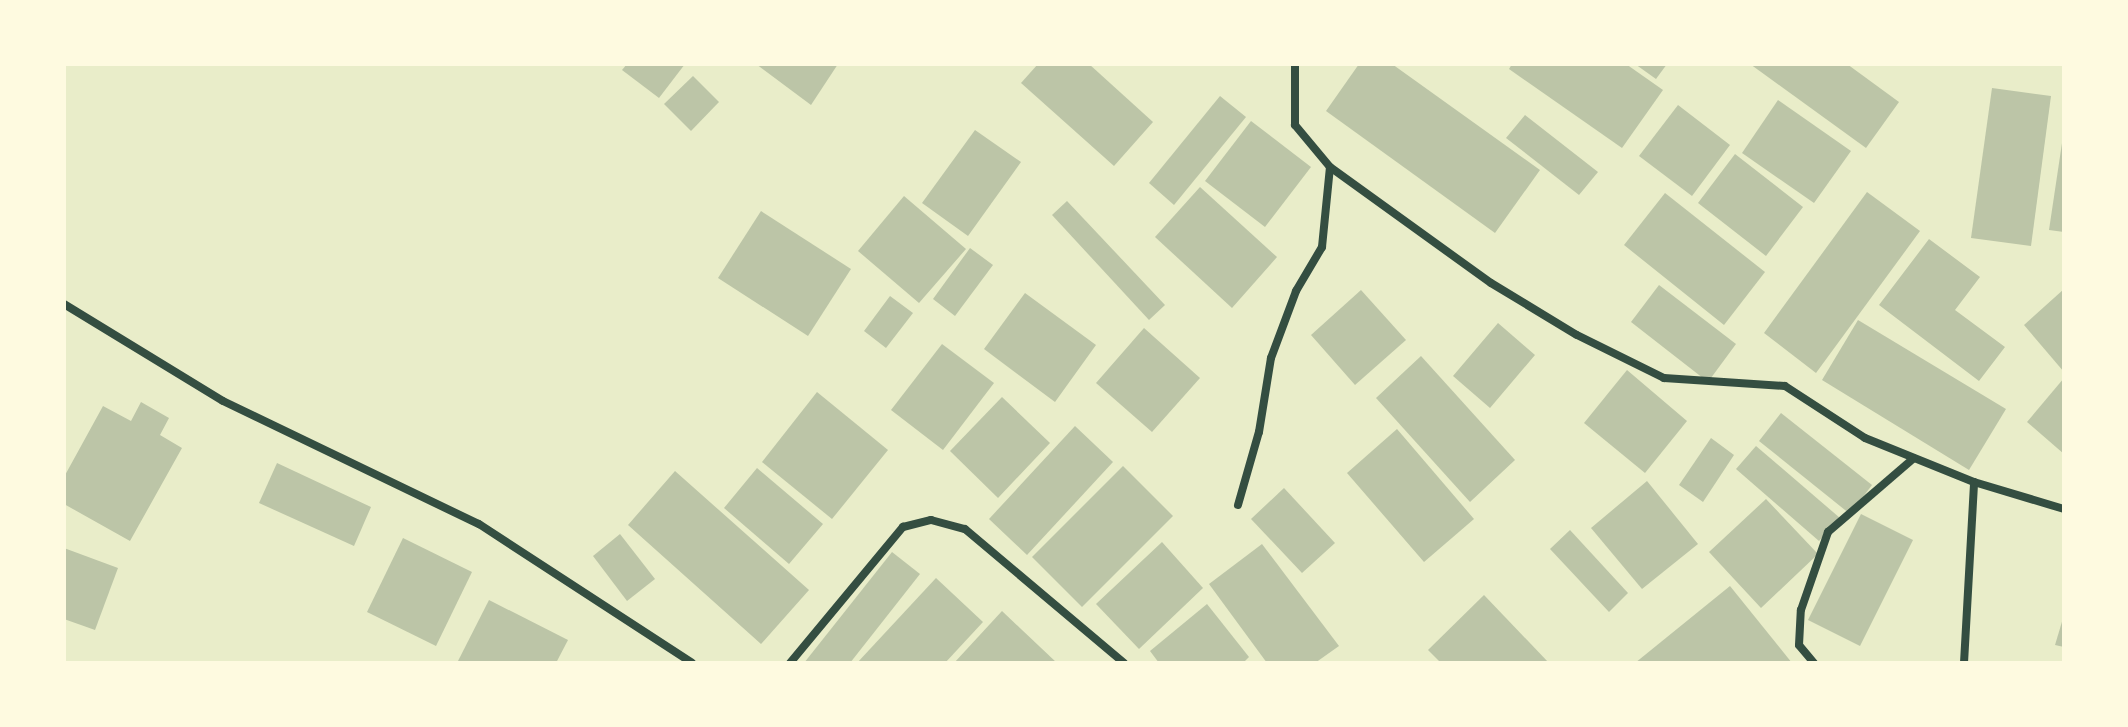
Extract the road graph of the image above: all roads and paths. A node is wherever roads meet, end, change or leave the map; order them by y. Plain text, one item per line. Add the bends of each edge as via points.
1 (1295, 64) edge
2 (1330, 167) junction
3 (64, 304) edge
4 (1914, 458) junction
5 (1974, 482) junction
6 (1238, 505) dead end
7 (2064, 509) edge
8 (692, 663) edge
9 (790, 663) edge
10 (1124, 663) edge
11 (1814, 663) edge
12 (1964, 663) edge

1 - 2 street via 1295,125
2 - 4 street via 1491,283 1625,360 1664,378 1785,386 1865,438
2 - 6 street via 1322,247 1296,291 1271,358 1259,432
3 - 8 street via 223,401 479,524
4 - 5 street
4 - 11 street via 1828,532 1801,610 1799,645
5 - 7 street
5 - 12 street
9 - 10 street via 903,527 931,520 965,529

